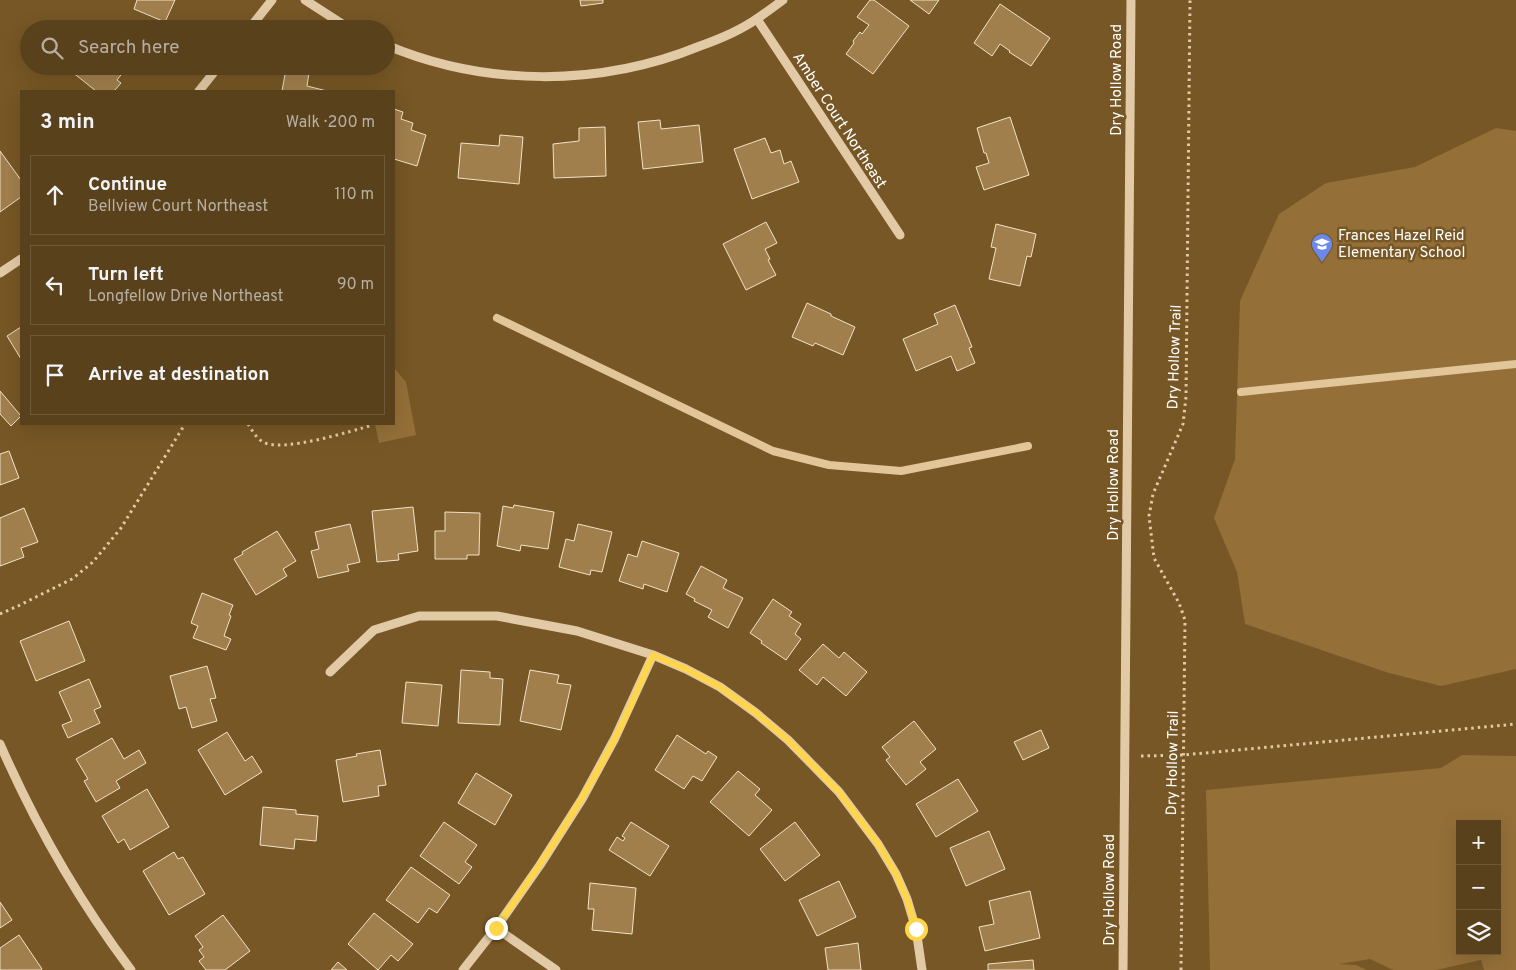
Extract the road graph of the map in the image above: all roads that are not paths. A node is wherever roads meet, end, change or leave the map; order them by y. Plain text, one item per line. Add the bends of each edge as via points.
1 (272, 0) edge
2 (305, 0) edge
3 (783, 0) edge
4 (1131, 0) edge
5 (757, 19) junction
6 (256, 20) edge
7 (336, 20) edge
8 (395, 48) edge
9 (212, 75) edge
10 (200, 90) edge
11 (900, 235) dead end
12 (20, 260) edge
13 (0, 273) edge
14 (653, 655) junction
15 (330, 672) dead end
16 (0, 744) edge
17 (496, 928) junction
18 (132, 970) edge
19 (463, 970) edge
20 (556, 970) edge
21 (922, 970) edge
22 (1122, 970) edge

1 - 6 street
2 - 7 street
3 - 5 street
4 - 22 street, Dry Hollow Road
5 - 8 street via 721,38 646,65 566,76 523,77 478,72 433,62
5 - 11 street, Amber Court Northeast
9 - 10 street
12 - 13 street
14 - 15 street via 577,631 497,616 419,616 374,630
14 - 17 street via 615,738 582,798
14 - 21 street via 720,687 756,713 788,740 839,792 896,874 916,929
16 - 18 street via 50,845 83,901
17 - 19 street
17 - 20 street

